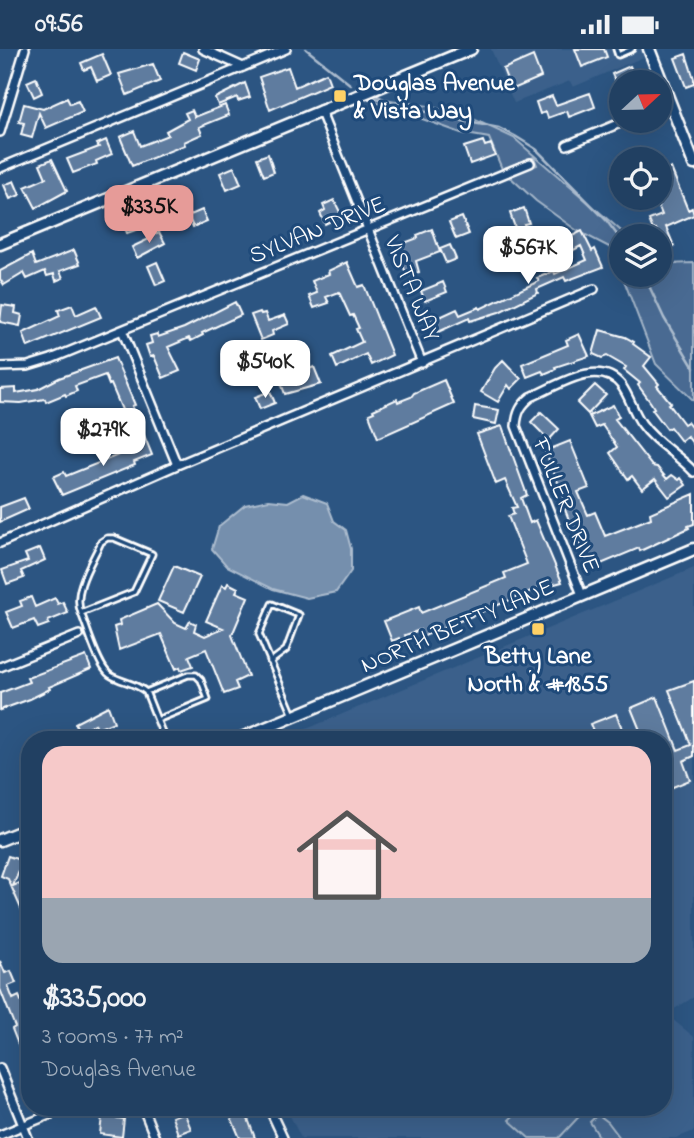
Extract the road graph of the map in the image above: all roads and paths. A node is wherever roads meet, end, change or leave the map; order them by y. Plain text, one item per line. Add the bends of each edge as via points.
1 (25, 49) edge
2 (203, 49) edge
3 (286, 49) edge
4 (471, 49) edge
5 (616, 49) edge
6 (632, 49) edge
7 (649, 49) edge
8 (243, 67) junction
9 (655, 70) edge
10 (320, 110) junction
11 (672, 118) edge
12 (609, 128) edge
13 (0, 132) edge
14 (567, 145) dead end
15 (530, 163) dead end
16 (694, 164) edge
17 (0, 167) edge
18 (368, 228) junction
19 (0, 244) edge
20 (594, 289) dead end
21 (122, 330) junction
22 (422, 363) junction
23 (0, 367) edge
24 (177, 465) junction
25 (694, 472) edge
26 (0, 543) edge
27 (694, 549) edge
28 (582, 595) junction
29 (80, 613) junction
30 (79, 635) dead end
31 (270, 662) junction
32 (0, 667) edge
33 (146, 692) junction
34 (293, 717) junction
35 (157, 720) junction
36 (161, 731) edge
37 (259, 731) edge
38 (21, 832) edge
39 (0, 840) edge
40 (0, 1067) edge
41 (46, 1116) edge
42 (146, 1116) edge
43 (273, 1116) edge
44 (23, 1125) junction
45 (0, 1135) edge
46 (29, 1138) edge
47 (155, 1138) edge
48 (283, 1138) edge

1 - 13 street
2 - 8 street
3 - 8 street
4 - 10 main road
5 - 6 lane via 618,55
7 - 9 main road
8 - 17 street
10 - 18 street, VISTA WAY
10 - 19 main road
11 - 16 main road
12 - 14 street
15 - 18 street, SYLVAN DRIVE
18 - 21 street, SYLVAN DRIVE
18 - 22 street, VISTA WAY
20 - 22 street
21 - 23 street, SYLVAN DRIVE via 28,366
21 - 24 street
22 - 24 street
24 - 26 street
25 - 28 street, FULLER DRIVE via 656,441 623,387 608,374 589,372 524,403 516,426
27 - 28 main road, NORTH BETTY LANE
28 - 34 main road, NORTH BETTY LANE
29 - 29 lane via 80,591 101,542 114,538 152,554 134,591
29 - 33 lane via 107,672
30 - 32 street
31 - 31 lane via 259,634 272,604 299,615 286,650
31 - 34 lane
33 - 35 lane
33 - 35 lane via 188,675 201,680 208,699
34 - 37 main road, NORTH BETTY LANE
35 - 36 lane
38 - 39 main road
40 - 44 street
41 - 44 street
42 - 47 street
43 - 48 street
44 - 45 street
44 - 46 street

